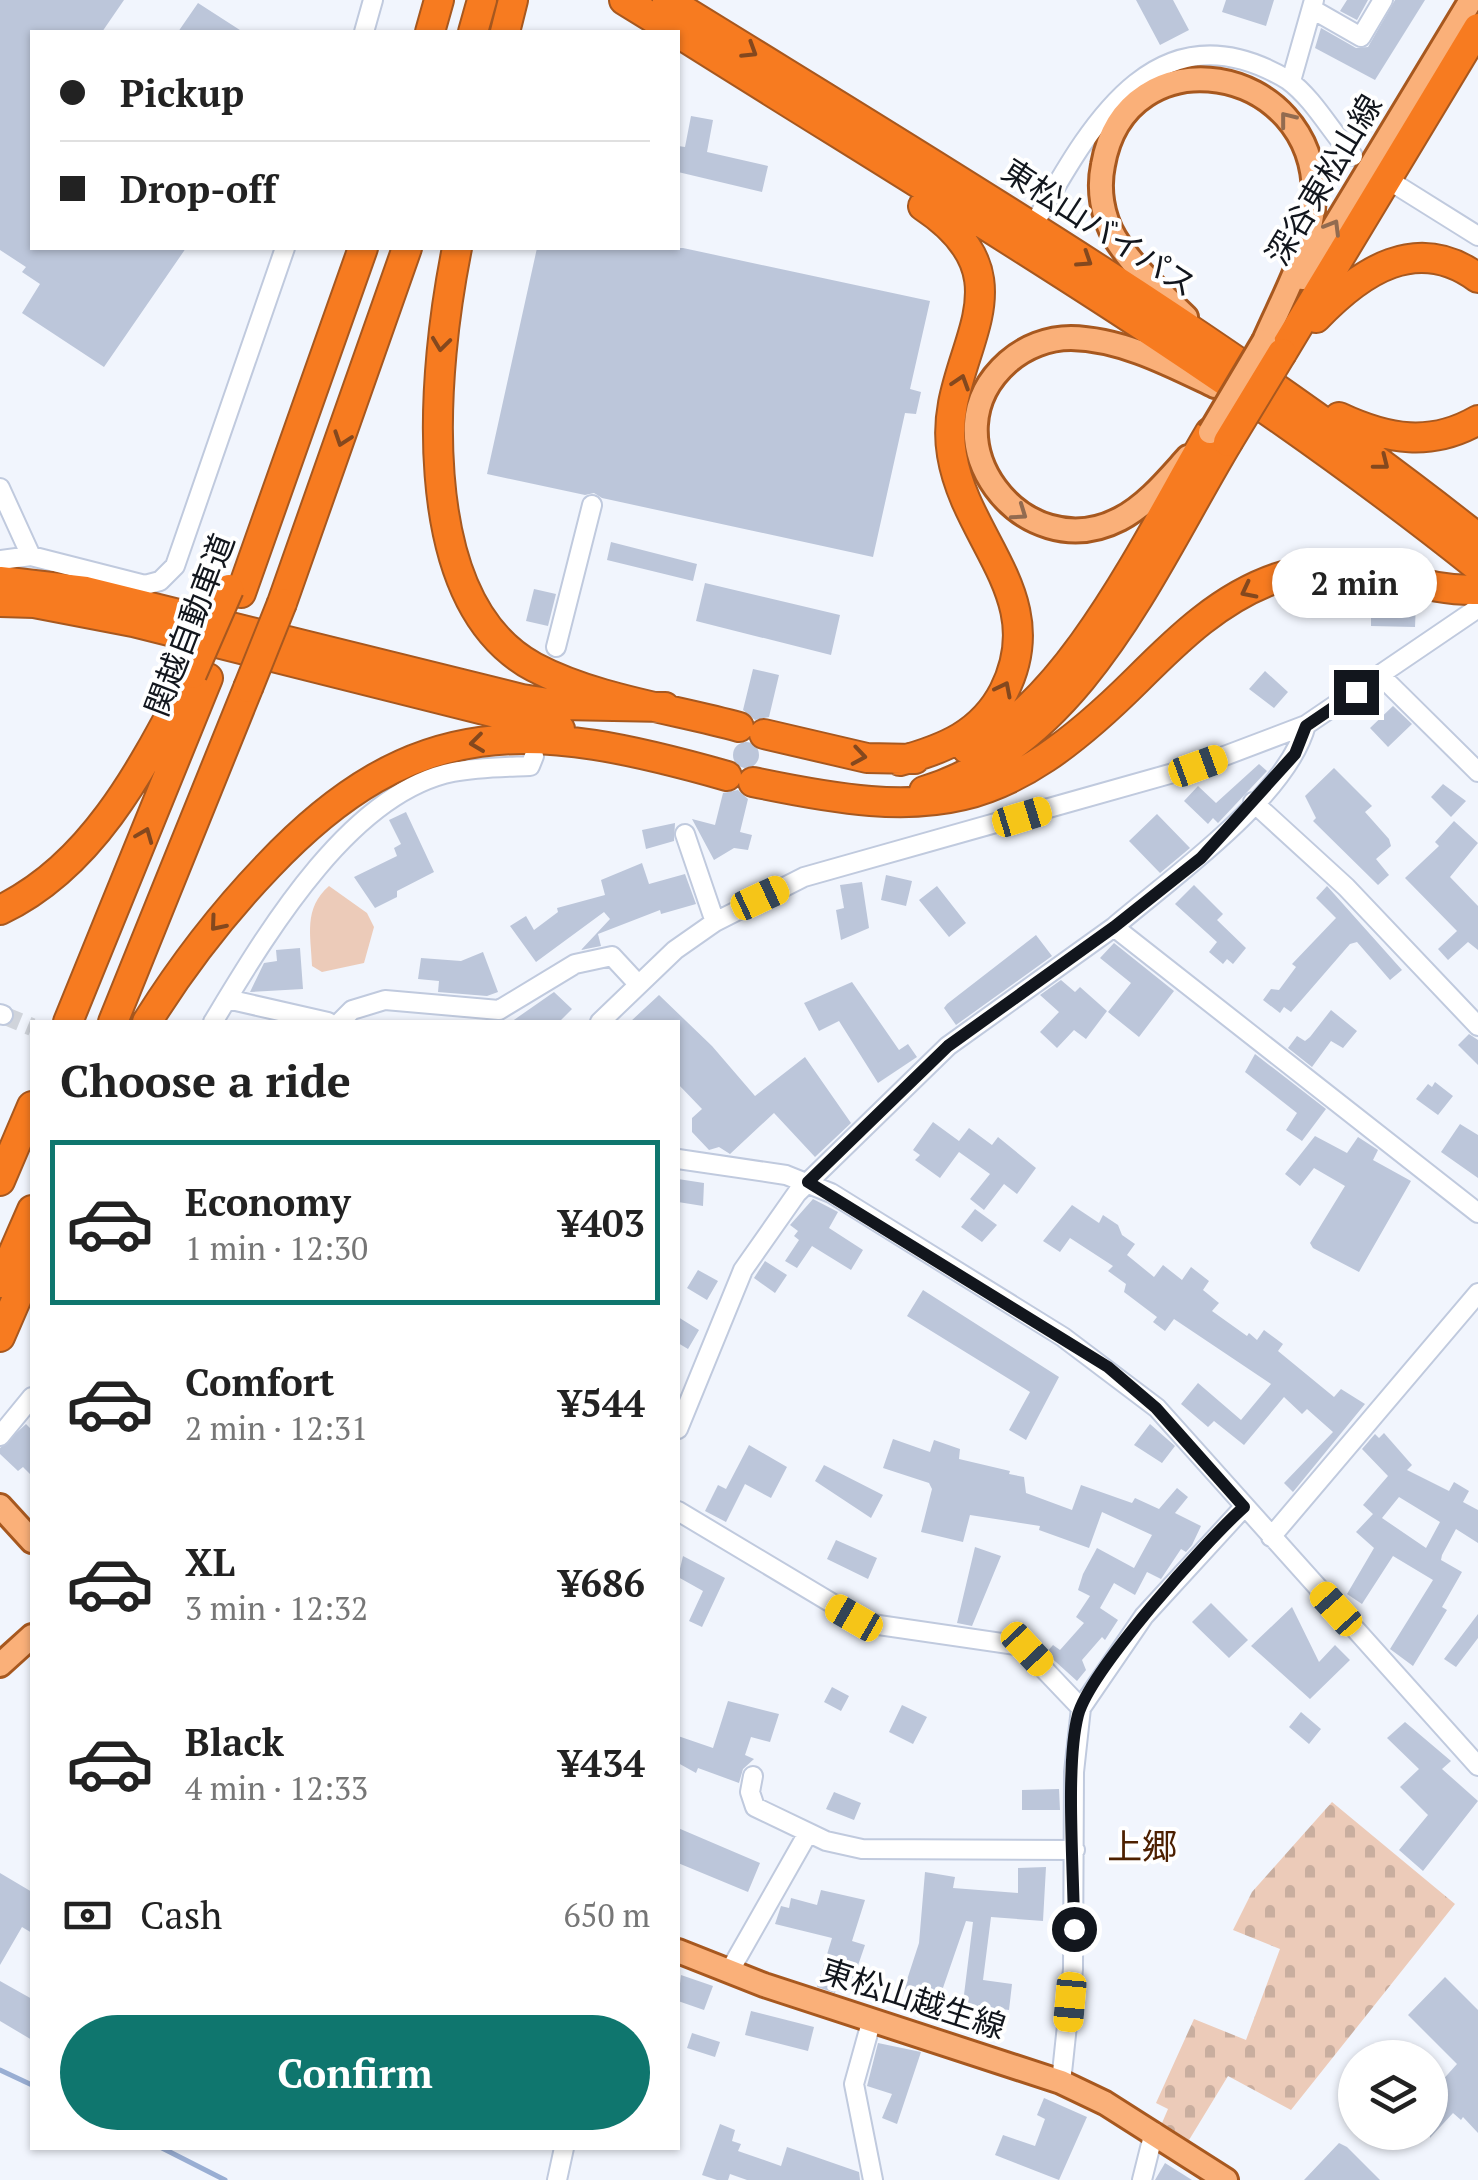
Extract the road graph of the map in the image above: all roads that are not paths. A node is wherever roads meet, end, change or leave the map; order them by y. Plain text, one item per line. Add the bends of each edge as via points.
1 (373, 0) edge
2 (439, 0) edge
3 (482, 0) edge
4 (513, 0) edge
5 (624, 0) edge
6 (667, 0) edge
7 (1383, 0) edge
8 (1471, 0) edge
9 (1313, 4) edge
10 (1478, 28) edge
11 (365, 30) edge
12 (431, 30) edge
13 (473, 30) edge
14 (506, 30) edge
15 (672, 30) edge
16 (680, 35) edge
17 (1291, 82) junction
18 (839, 134) junction
19 (1353, 156) dead end
20 (1398, 186) dead end
21 (1033, 226) junction
22 (1478, 236) edge
23 (284, 250) edge
24 (361, 250) edge
25 (406, 250) edge
26 (457, 250) edge
27 (1478, 278) edge
28 (1208, 339) junction
29 (1273, 347) junction
30 (1284, 391) junction
31 (1478, 420) edge
32 (1290, 423) junction
33 (1219, 437) junction
34 (0, 488) edge
35 (592, 505) dead end
36 (1478, 538) edge
37 (31, 556) junction
38 (0, 560) edge
39 (1478, 568) edge
40 (0, 581) edge
41 (1478, 590) edge
42 (0, 602) edge
43 (1478, 608) edge
44 (556, 647) dead end
45 (1380, 675) junction
46 (200, 676) junction
47 (665, 707) junction
48 (1306, 726) junction
49 (648, 752) junction
50 (534, 756) dead end
51 (900, 760) junction
52 (1478, 772) edge
53 (854, 801) junction
54 (1253, 802) junction
55 (686, 834) dead end
56 (0, 910) edge
57 (715, 922) junction
58 (1114, 927) junction
59 (638, 984) junction
60 (227, 1000) junction
61 (69, 1020) edge
62 (114, 1020) edge
63 (148, 1020) edge
64 (214, 1020) edge
65 (319, 1020) edge
66 (342, 1020) edge
67 (602, 1020) edge
68 (1478, 1026) edge
69 (30, 1111) edge
70 (680, 1159) edge
71 (0, 1181) edge
72 (808, 1182) junction
73 (1478, 1213) edge
74 (30, 1214) edge
75 (30, 1268) edge
76 (0, 1282) edge
77 (1478, 1293) edge
78 (0, 1337) edge
79 (30, 1399) edge
80 (680, 1424) edge
81 (0, 1436) edge
82 (0, 1506) edge
83 (1244, 1507) junction
84 (680, 1512) edge
85 (1272, 1538) junction
86 (30, 1539) edge
87 (30, 1638) edge
88 (0, 1664) edge
89 (1080, 1708) junction
90 (1478, 1766) edge
91 (753, 1776) dead end
92 (808, 1832) junction
93 (1075, 1850) junction
94 (680, 1952) edge
95 (729, 1972) junction
96 (872, 2020) junction
97 (1061, 2082) junction
98 (1154, 2132) junction
99 (564, 2150) edge
100 (557, 2180) edge
101 (873, 2180) edge
102 (1142, 2180) edge
103 (1226, 2180) edge

1 - 11 street
2 - 12 highway
3 - 13 highway
4 - 14 highway
5 - 15 highway, 東松山バイパス
6 -> 21 highway, 東松山バイパス
7 - 9 street via 1361,37
29 -> 8 main road, 深谷東松山線
9 - 17 street
10 - 29 highway
16 - 18 highway, 東松山バイパス
17 - 19 street
17 - 21 street via 1222,52 1196,51 1146,66 1106,102
18 - 32 highway, 東松山バイパス
51 -> 18 highway via 951,744 988,716 1014,670 1017,612 951,452 955,400 980,318 976,268 949,224 868,169
20 - 22 street
21 -> 28 highway, 東松山バイパス
23 - 37 street via 176,566 144,585
24 - 46 highway, 関越自動車道
25 -> 62 highway, bridge via 282,603
26 -> 47 highway via 435,412 447,518 471,600 485,626 531,665
27 - 29 highway via 1441,259 1387,262
29 -> 28 main road via 1309,228 1312,170 1290,120 1271,100 1220,79 1190,78 1138,102 1118,124 1100,180 1114,236
28 - 30 highway, 東松山バイパス
29 - 33 highway, bridge
30 - 31 highway via 1358,426 1412,440 1436,438
30 -> 36 highway, 東松山バイパス
32 -> 33 main road via 1162,361 1069,338 1042,342 999,370 977,416 975,441 994,492 1015,512 1067,532 1096,528 1144,503
32 - 39 highway, 東松山バイパス
33 - 51 highway via 1101,615 1027,709 972,747
33 - 53 highway via 1122,618 1048,717 1019,745 948,783
34 - 37 street
35 - 44 street
37 - 38 street
40 - 47 highway via 86,591 522,699
41 -> 53 highway via 1351,566 1276,578 1207,615 1076,737 1010,781 937,803
42 - 49 highway via 133,622
43 - 45 street
45 - 48 street
45 - 52 street
46 - 56 highway via 98,829 33,892
61 -> 46 highway, 関越自動車道
47 -> 51 highway via 832,752
48 - 54 street via 1295,754
48 - 57 street via 1180,771 833,867
49 - 53 highway
49 -> 63 highway via 502,740 418,755 380,772 298,834 250,885
50 - 60 street via 530,766 450,772 404,792 365,820 266,937
54 - 58 street via 1201,858
54 - 68 street via 1320,861
55 - 57 street
57 - 59 street
58 - 72 street via 948,1046
58 - 73 street
59 - 66 street via 612,956 575,964 499,1010 385,1000
59 - 67 street
60 - 64 street
60 - 65 street
69 - 71 highway
70 - 72 street
72 - 80 street via 742,1270
72 - 83 street via 1108,1367 1156,1408
74 - 76 highway
75 - 78 highway
77 - 85 street
79 - 81 street
82 - 86 main road
83 - 85 street
83 - 89 street via 1144,1616
84 - 89 street via 864,1623 1022,1646
85 - 90 street
87 - 88 main road
89 - 93 street
91 - 92 street via 756,1806
92 - 93 street via 890,1852
92 - 95 street
93 - 97 street via 1073,1969
94 - 95 main road, 東松山越生線
95 - 96 main road, 東松山越生線
96 - 97 main road, 東松山越生線
96 - 101 street via 854,2084
97 - 98 main road, 東松山越生線
98 - 102 street
98 - 103 main road, 東松山越生線
99 - 100 street

